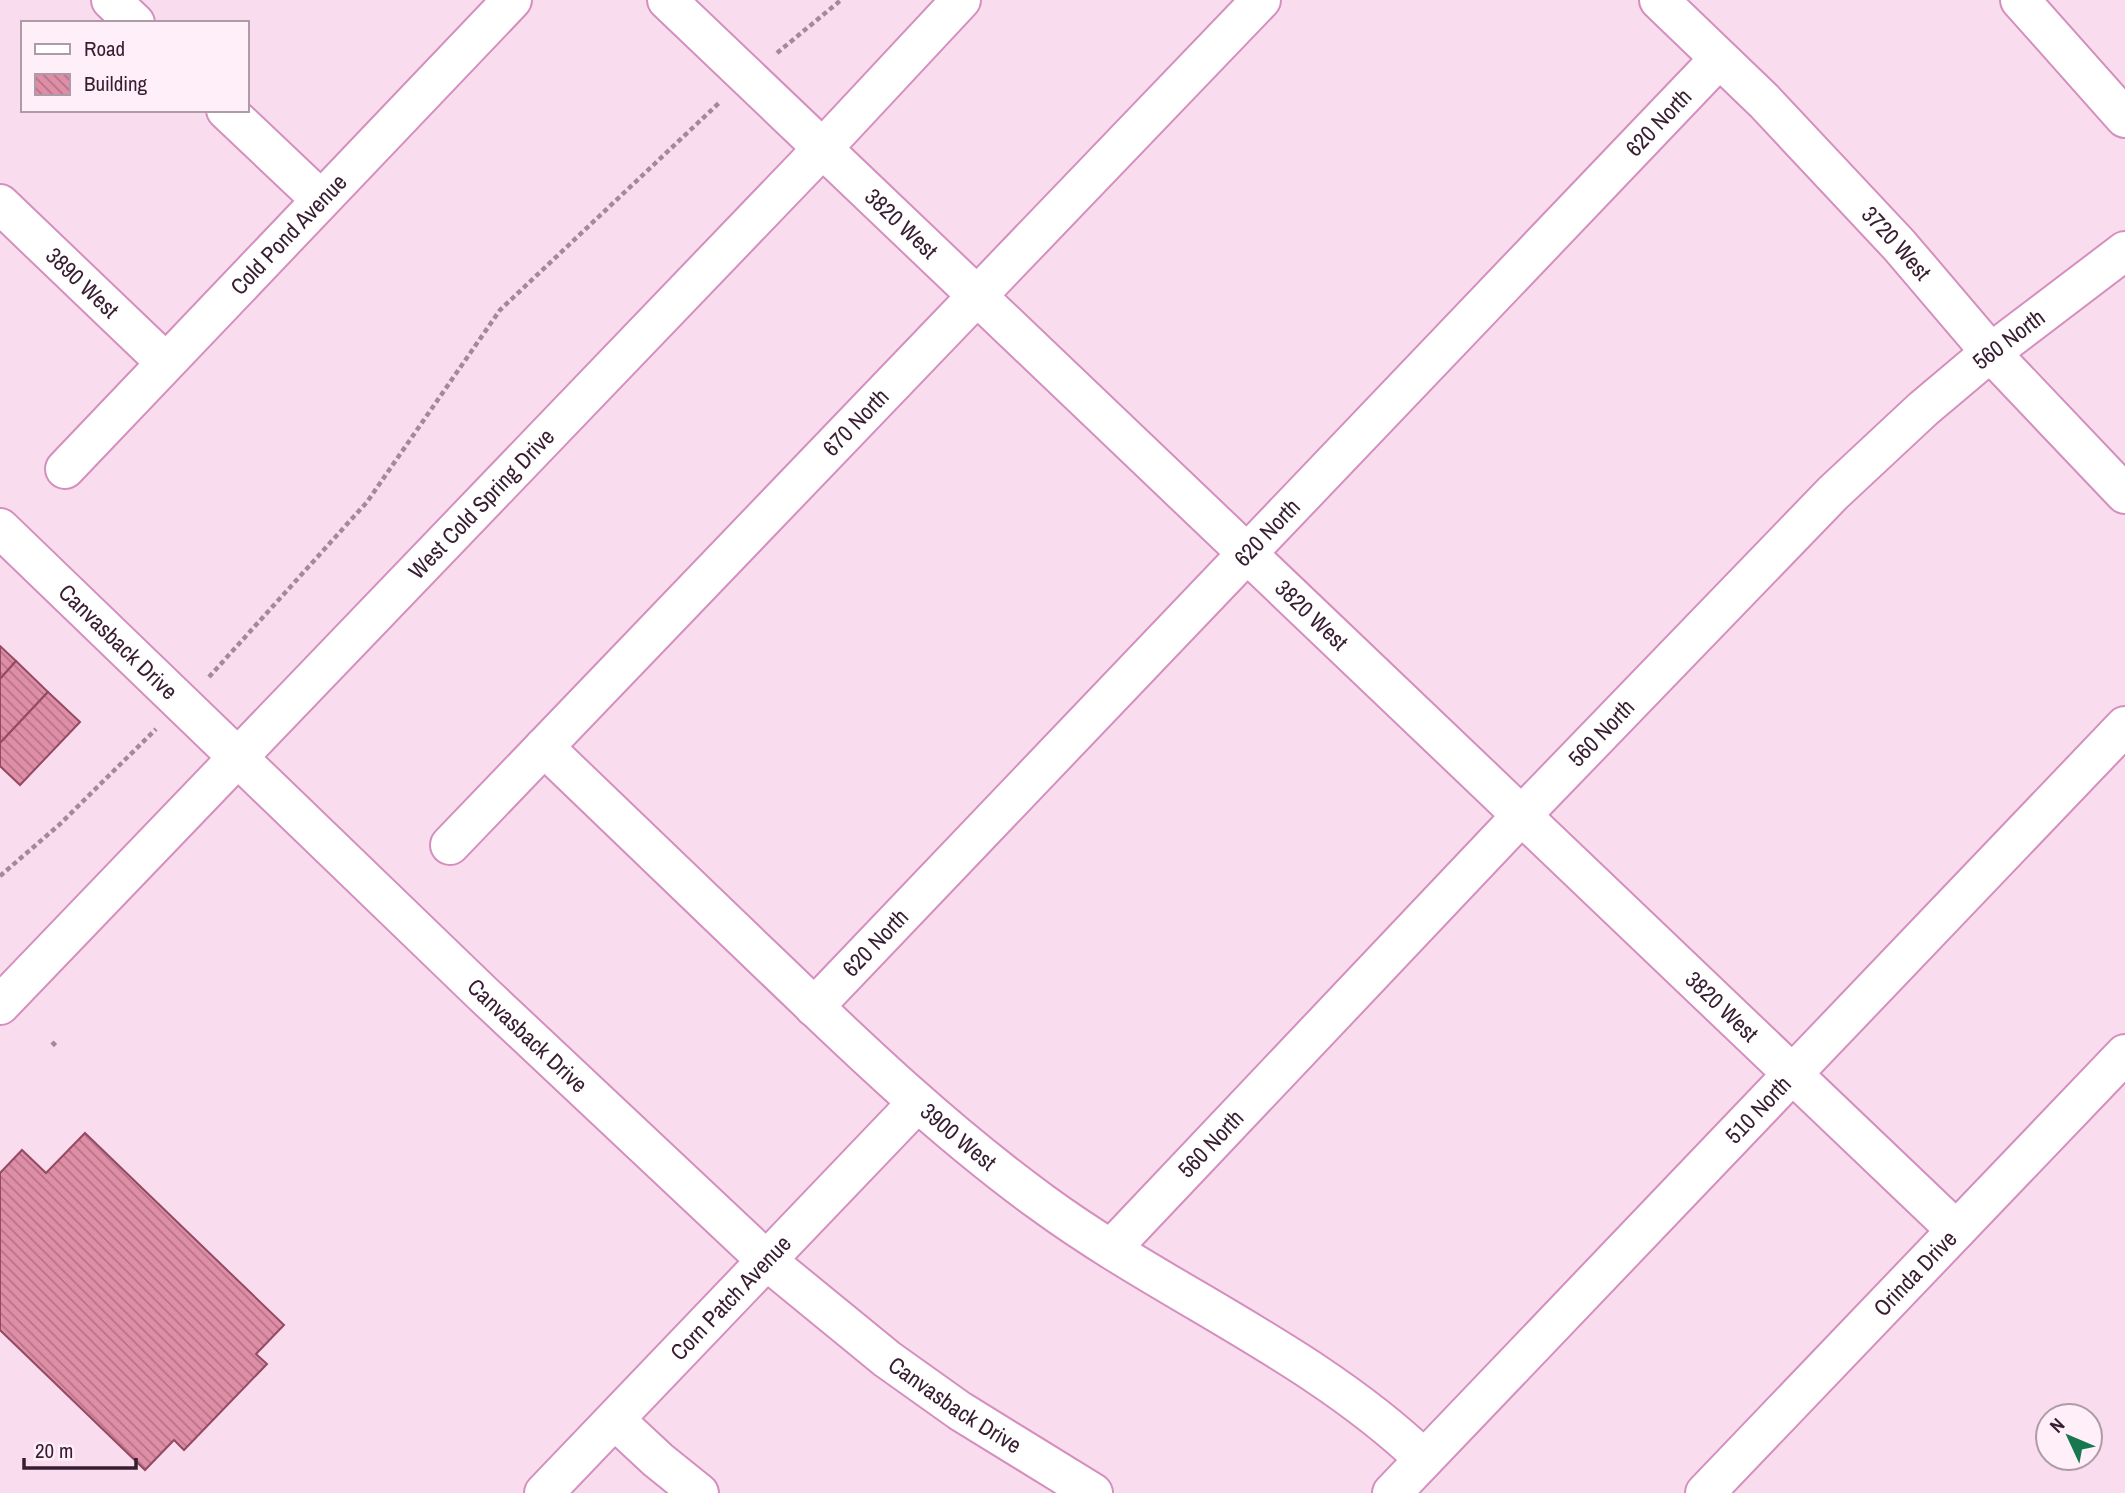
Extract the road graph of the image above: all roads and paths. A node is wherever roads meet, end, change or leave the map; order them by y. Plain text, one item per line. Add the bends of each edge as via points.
1 (111, 0) edge
2 (512, 0) edge
3 (667, 0) edge
4 (841, 0) edge
5 (961, 0) edge
6 (1261, 0) edge
7 (1660, 0) edge
8 (2020, 0) edge
9 (133, 21) edge
10 (770, 58) dead end
11 (1719, 59) junction
12 (728, 94) dead end
13 (228, 112) edge
14 (2125, 118) edge
15 (822, 149) junction
16 (320, 199) junction
17 (0, 204) edge
18 (2125, 251) edge
19 (977, 296) junction
20 (1992, 353) junction
21 (166, 362) junction
22 (65, 469) dead end
23 (2125, 494) edge
24 (0, 528) edge
25 (1247, 554) junction
26 (221, 664) dead end
27 (2125, 726) edge
28 (139, 744) dead end
29 (544, 747) junction
30 (238, 757) junction
31 (1521, 816) junction
32 (450, 845) dead end
33 (0, 876) edge
34 (0, 1005) edge
35 (814, 1007) junction
36 (2125, 1054) edge
37 (1792, 1074) junction
38 (917, 1104) junction
39 (1956, 1230) junction
40 (1111, 1249) junction
41 (766, 1260) junction
42 (615, 1420) junction
43 (1424, 1459) junction
44 (544, 1493) edge
45 (699, 1493) edge
46 (1093, 1493) edge
47 (1392, 1493) edge
48 (1705, 1493) edge

1 - 9 street
2 - 16 street, Cold Pond Avenue
3 - 15 street, 3820 West
4 - 10 path
5 - 15 street, West Cold Spring Drive
6 - 19 street, 670 North
7 - 11 street, 3720 West
8 - 14 street
11 - 20 street, 3720 West via 1850,192
11 - 25 street, 620 North
12 - 26 path via 500,310 367,502
13 - 16 street
15 - 19 street, 3820 West
15 - 30 street, West Cold Spring Drive
16 - 21 street, Cold Pond Avenue
17 - 21 street, 3890 West
18 - 20 street, 560 North
19 - 25 street, 3820 West
19 - 29 street, 670 North
20 - 23 street, 3720 West
20 - 31 street, 560 North via 1923,409 1833,493
21 - 22 street, Cold Pond Avenue
24 - 30 street, Canvasback Drive
25 - 31 street, 3820 West
25 - 35 street, 620 North
27 - 37 street, 510 North
28 - 33 path
29 - 32 street, 670 North
29 - 35 street, 3900 West
30 - 34 street, West Cold Spring Drive
30 - 41 street, Canvasback Drive
31 - 37 street, 3820 West
31 - 40 street, 560 North
35 - 38 street, 3900 West
36 - 39 street, Orinda Drive
37 - 39 street, 3820 West
37 - 43 street, 510 North
38 - 40 street, 3900 West via 1042,1203
38 - 41 street, Corn Patch Avenue
39 - 48 street, Orinda Drive
40 - 43 street, 3900 West via 1360,1404
41 - 42 street, Corn Patch Avenue
41 - 46 street, Canvasback Drive via 897,1367
42 - 44 street, Corn Patch Avenue
42 - 45 street
43 - 47 street, 510 North

